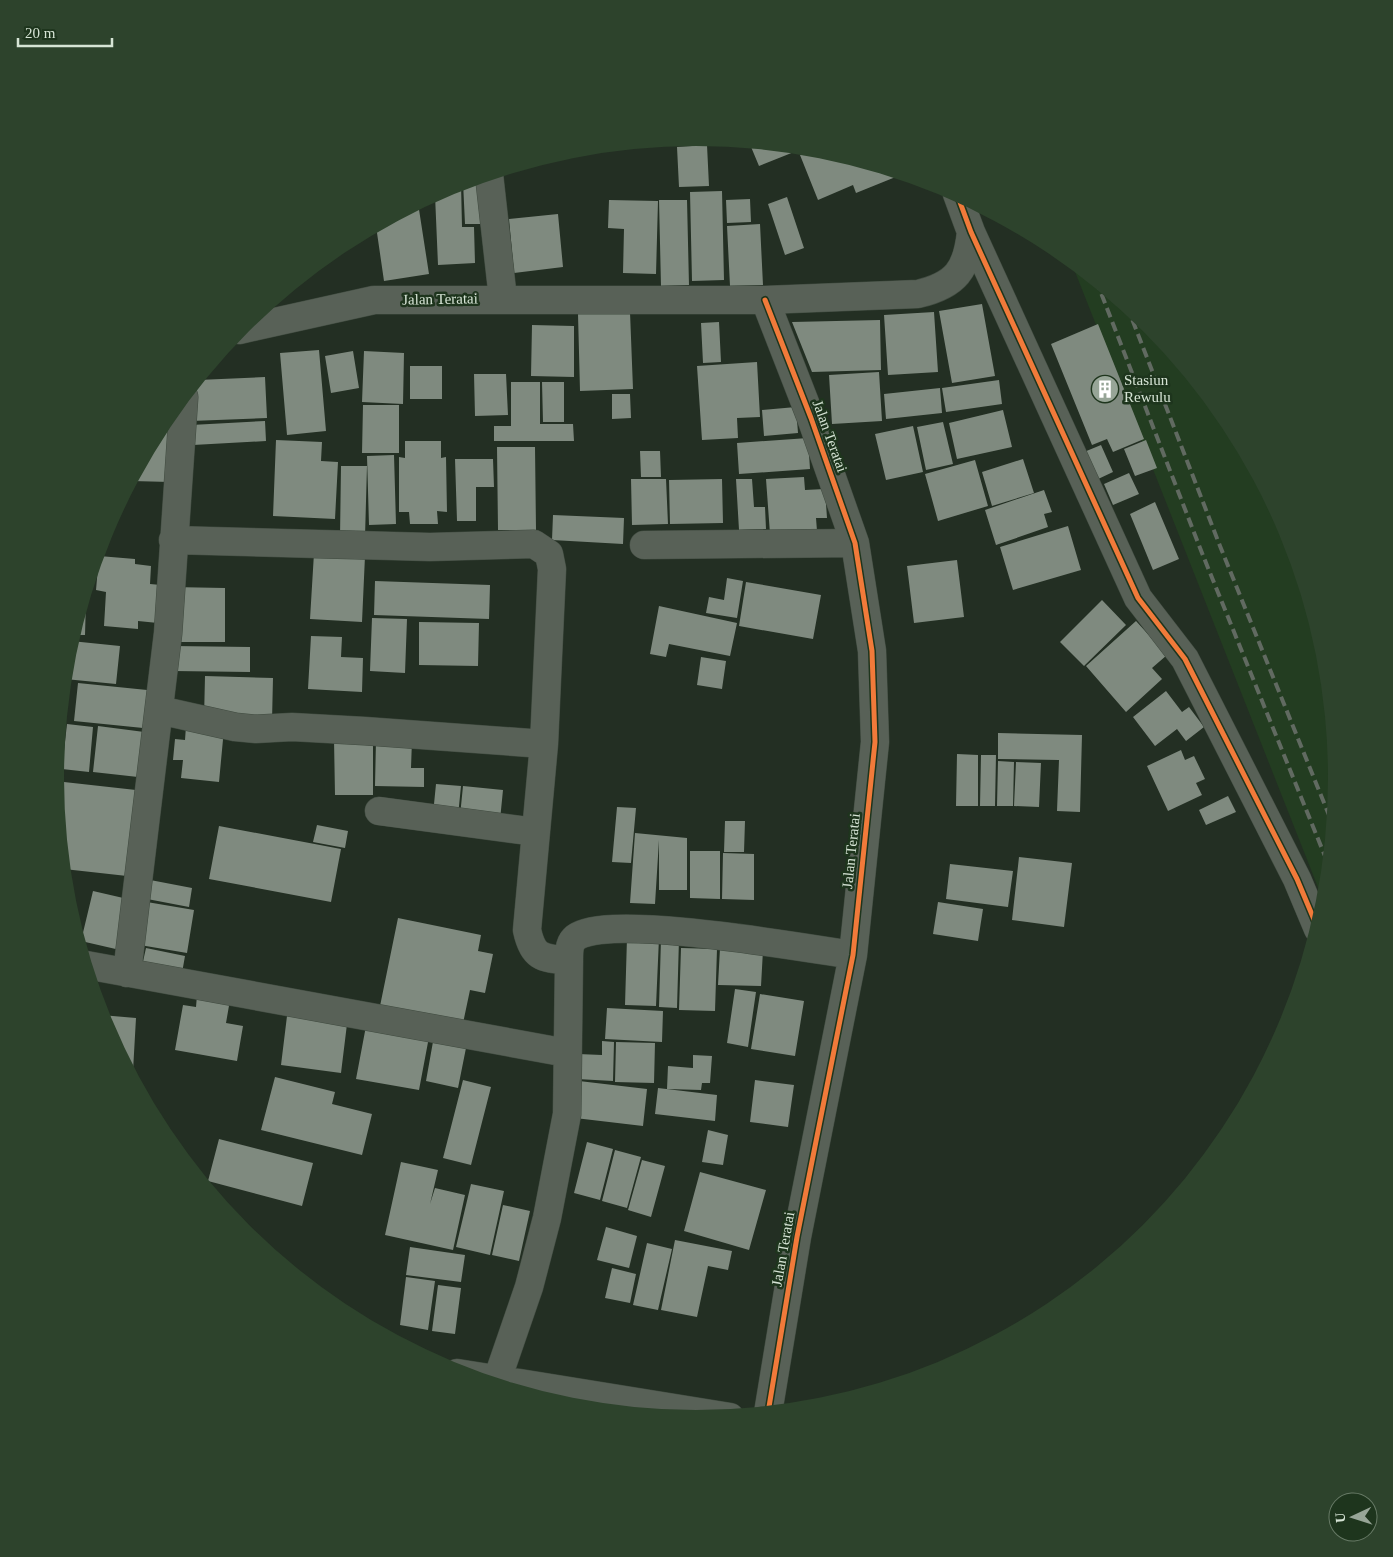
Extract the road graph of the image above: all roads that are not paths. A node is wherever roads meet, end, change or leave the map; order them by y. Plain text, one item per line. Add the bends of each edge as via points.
1 (490, 180) edge
2 (961, 204) edge
3 (971, 232) junction
4 (503, 299) junction
5 (765, 300) junction
6 (254, 327) edge
7 (183, 409) edge
8 (173, 540) junction
9 (855, 543) junction
10 (644, 545) dead end
11 (159, 710) junction
12 (544, 744) junction
13 (379, 812) dead end
14 (536, 832) junction
15 (1313, 918) edge
16 (854, 955) junction
17 (569, 961) junction
18 (92, 966) edge
19 (127, 972) junction
20 (568, 1053) junction
21 (497, 1380) edge
22 (503, 1381) edge
23 (769, 1407) edge
24 (692, 1411) edge

1 - 4 street
2 - 3 street
3 - 5 street, Jalan Teratai via 969,252 962,269 951,282 935,290 918,294
3 - 15 street via 1138,598 1185,659 1297,879
4 - 5 street, Jalan Teratai
4 - 6 street, Jalan Teratai via 374,300
5 - 9 street, Jalan Teratai
7 - 8 street
8 - 11 street via 168,632
8 - 12 street via 430,547 534,544 543,548 549,554 552,569
9 - 10 street
9 - 16 street, Jalan Teratai via 872,651 875,742
11 - 12 street via 242,728 292,727
11 - 19 street
12 - 14 street
13 - 14 street
14 - 17 street via 527,930 530,946 540,955
16 - 17 street via 707,934 608,929 574,938
16 - 23 street, Jalan Teratai via 797,1237
17 - 20 street
18 - 19 street
19 - 20 street
20 - 21 street via 566,1114 547,1218 529,1287
22 - 24 street

